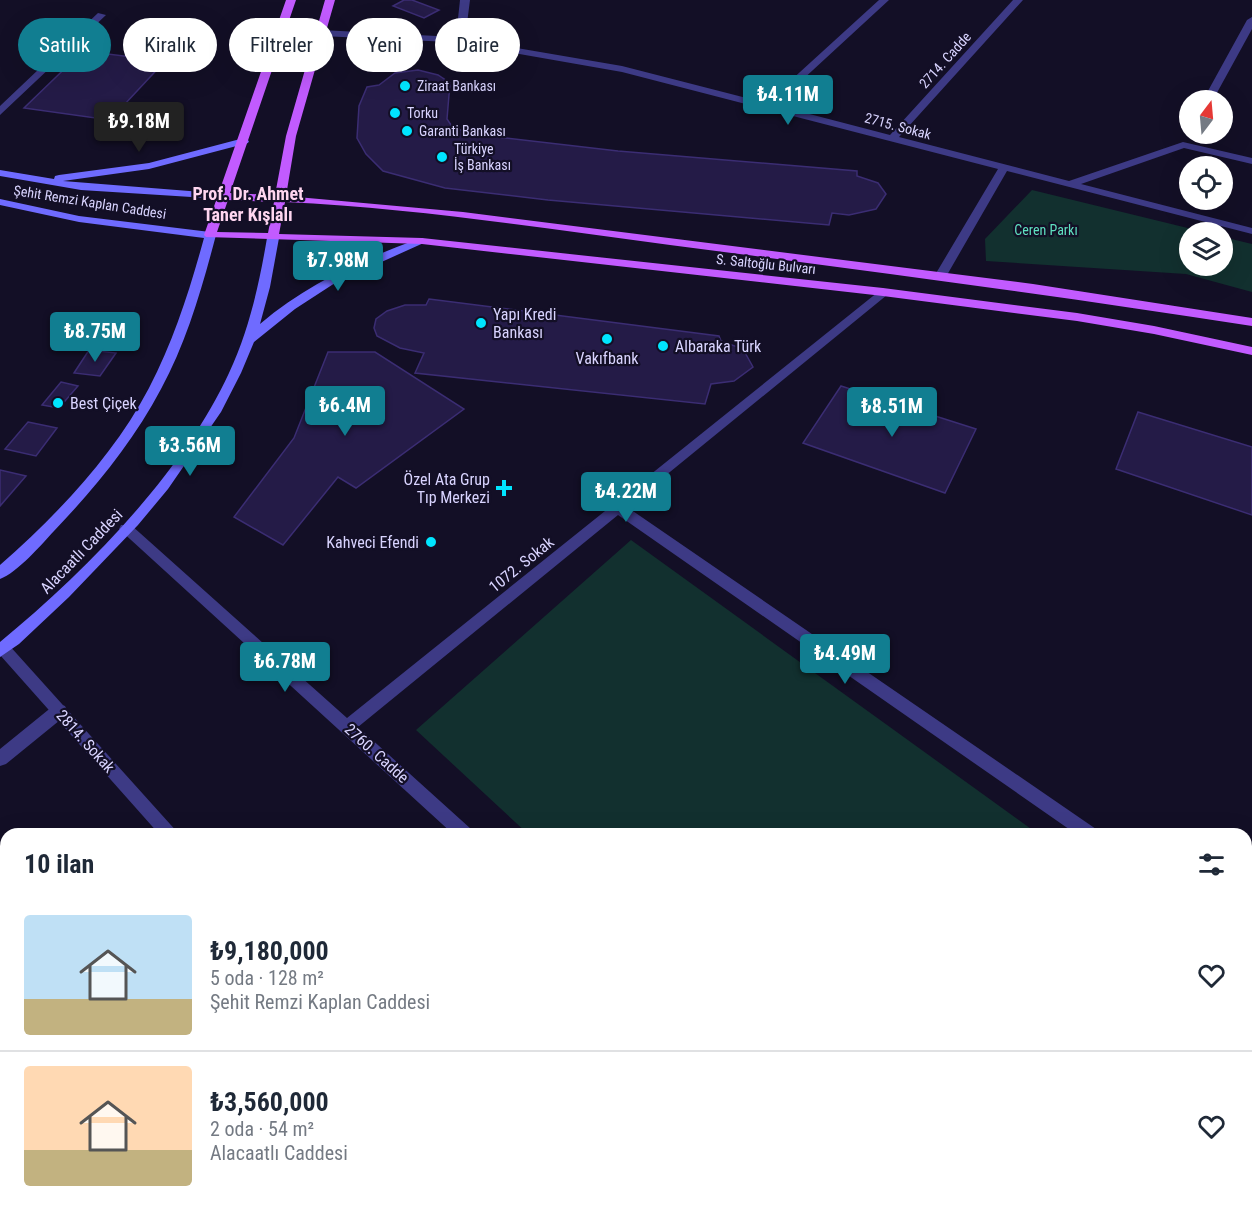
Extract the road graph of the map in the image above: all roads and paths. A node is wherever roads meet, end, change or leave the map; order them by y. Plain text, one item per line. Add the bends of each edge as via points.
1 (291, 0) edge
2 (330, 0) edge
3 (465, 0) edge
4 (884, 0) edge
5 (1018, 0) edge
6 (101, 15) dead end
7 (325, 18) edge
8 (463, 18) edge
9 (1252, 20) edge
10 (334, 33) edge
11 (435, 38) edge
12 (520, 51) edge
13 (310, 72) edge
14 (1214, 90) edge
15 (768, 106) junction
16 (0, 112) edge
17 (893, 138) junction
18 (244, 141) junction
19 (1184, 145) joint
20 (1252, 161) edge
21 (1004, 168) junction
22 (0, 173) edge
23 (37, 180) junction
24 (1066, 185) junction
25 (223, 196) junction
26 (280, 199) junction
27 (0, 202) edge
28 (1252, 231) edge
29 (210, 236) junction
30 (273, 238) junction
31 (422, 241) junction
32 (941, 275) junction
33 (883, 292) junction
34 (1252, 321) edge
35 (250, 339) junction
36 (1252, 351) edge
37 (618, 508) junction
38 (126, 529) junction
39 (0, 573) edge
40 (1, 650) edge
41 (59, 711) junction
42 (348, 726) junction
43 (0, 759) edge
44 (165, 828) edge
45 (458, 828) edge
46 (1081, 828) edge

1 - 18 main road
2 - 7 main road
3 - 8 street
4 - 15 street
5 - 17 street, 2714. Cadde
6 - 16 street
9 - 14 street
10 - 11 street, 2715. Sokak
12 - 15 street, 2715. Sokak via 622,69
13 - 26 main road via 291,136
15 - 17 street, 2715. Sokak
17 - 21 street, 2715. Sokak
18 - 23 main road via 130,170
18 - 25 main road
19 - 20 street
19 - 24 street
21 - 24 street, 2715. Sokak
21 - 32 street
22 - 23 main road, Şehit Remzi Kaplan Caddesi
23 - 25 main road, Şehit Remzi Kaplan Caddesi via 129,191
24 - 28 street, 2715. Sokak
25 - 26 main road, S. Saltoğlu Bulvarı
25 - 29 main road
26 - 30 main road
26 - 32 main road, S. Saltoğlu Bulvarı via 420,210
27 - 29 main road, Şehit Remzi Kaplan Caddesi via 87,220
29 - 30 main road, S. Saltoğlu Bulvarı
29 - 39 main road via 186,318 142,410 86,485
30 - 31 main road, S. Saltoğlu Bulvarı
30 - 35 main road, Alacaatlı Caddesi via 265,291
31 - 33 main road, S. Saltoğlu Bulvarı
31 - 35 main road via 320,284
32 - 34 main road, S. Saltoğlu Bulvarı
33 - 36 main road, S. Saltoğlu Bulvarı via 1110,322
33 - 37 street, 1072. Sokak
35 - 38 main road, Alacaatlı Caddesi via 229,390 199,439
37 - 42 street, 1072. Sokak
37 - 46 street
38 - 40 main road, Alacaatlı Caddesi via 62,596
38 - 42 street, 2760. Cadde
40 - 41 street, 2814. Sokak
41 - 43 street
41 - 44 street, 2814. Sokak
42 - 45 street, 2760. Cadde

